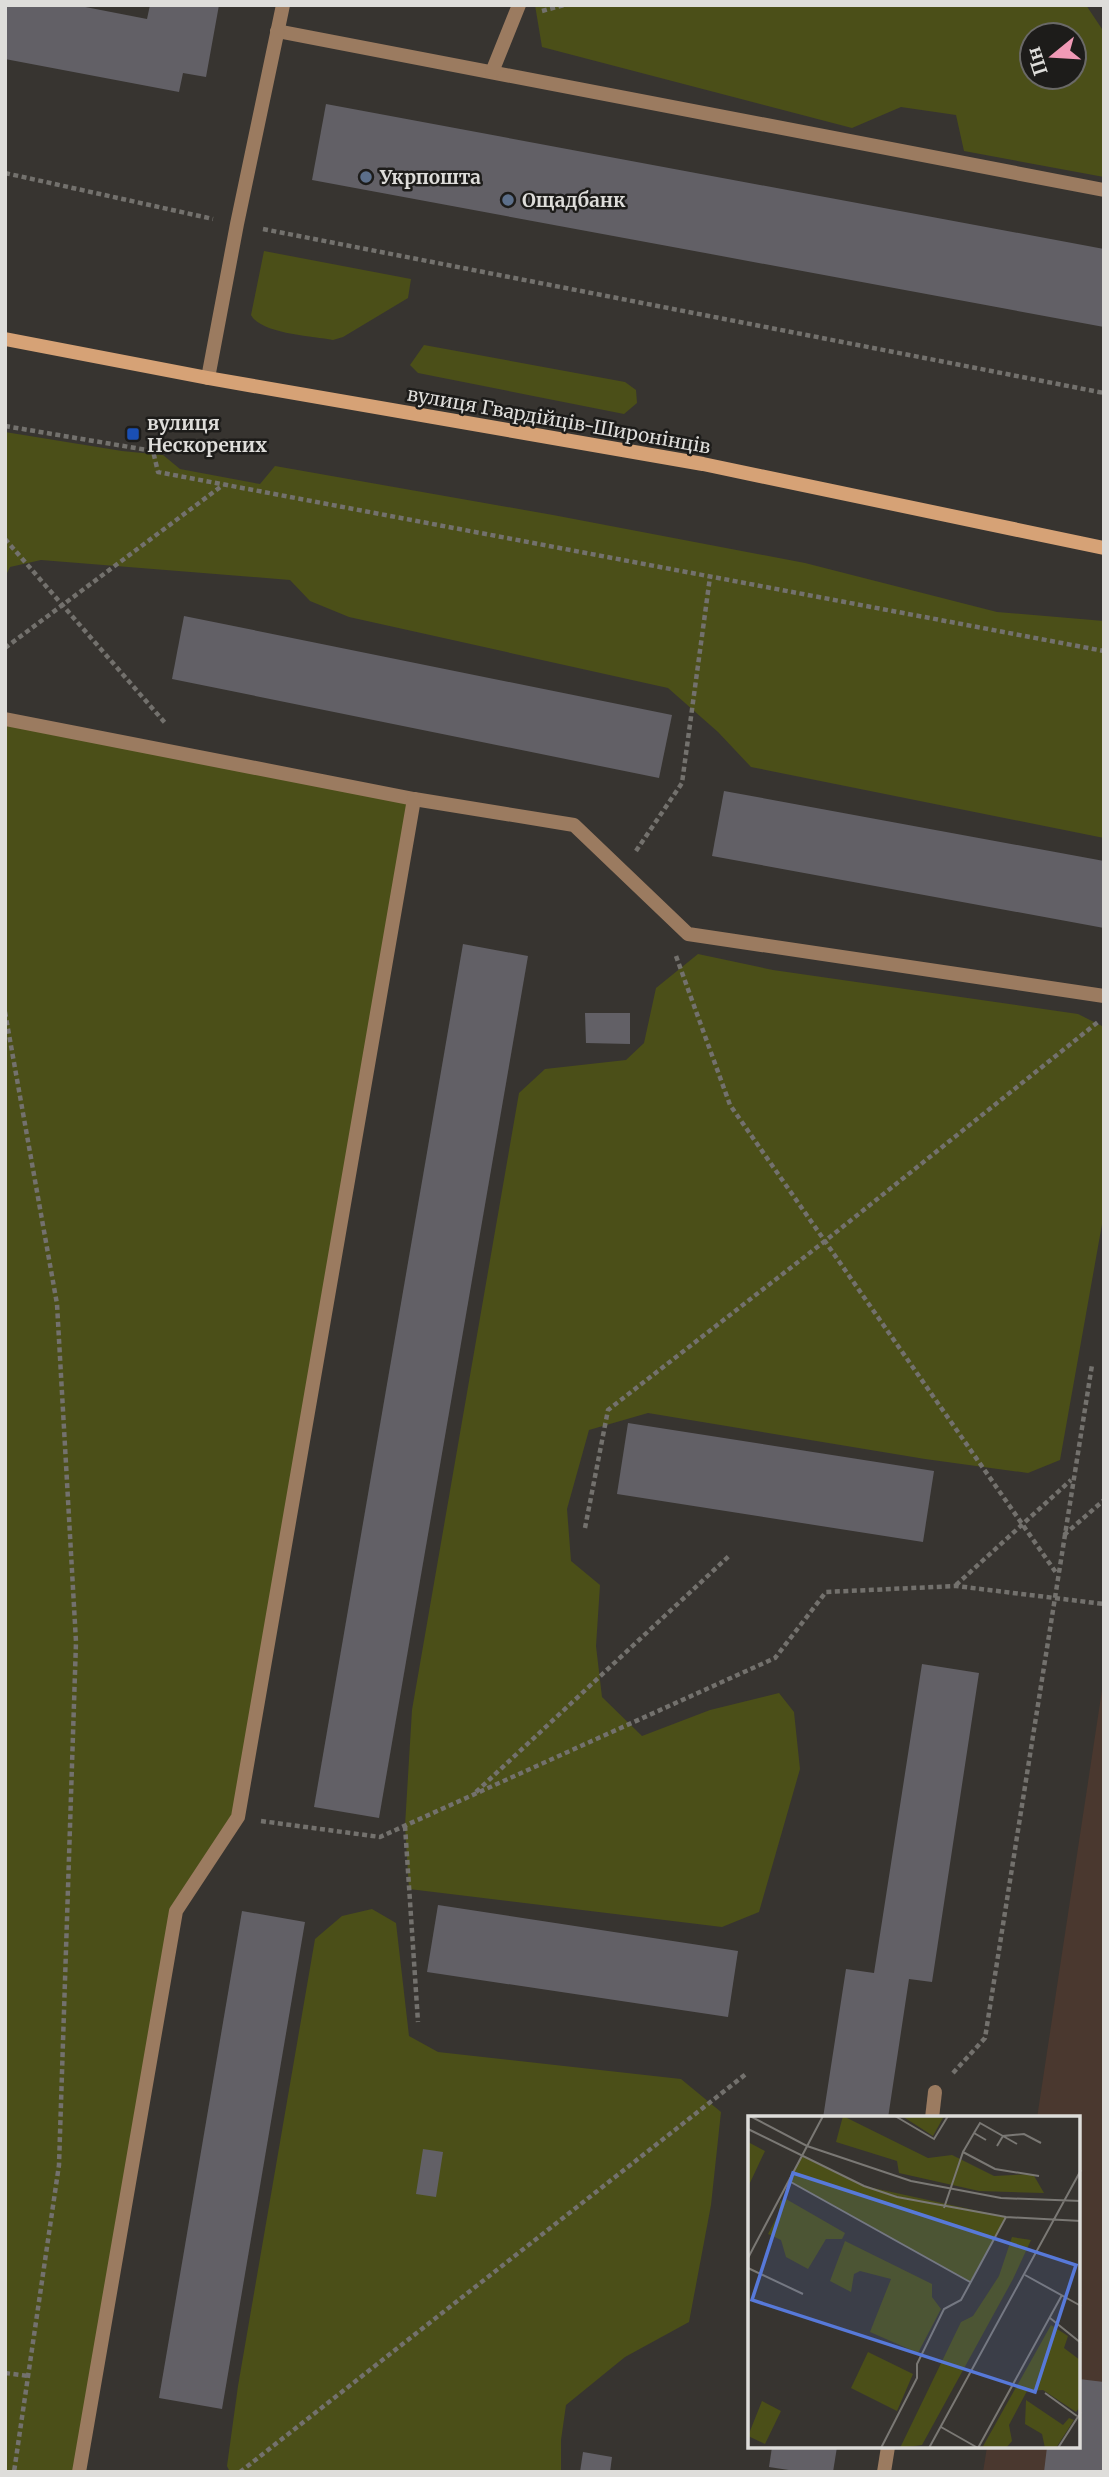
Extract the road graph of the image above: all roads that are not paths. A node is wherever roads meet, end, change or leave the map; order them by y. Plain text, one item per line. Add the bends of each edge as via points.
1 (283, 5) edge
2 (519, 5) edge
3 (277, 31) junction
4 (492, 72) junction
5 (1104, 190) edge
6 (5, 339) edge
7 (208, 378) junction
8 (1104, 548) edge
9 (5, 719) edge
10 (414, 799) junction
11 (1104, 996) edge
12 (935, 2092) road end
13 (932, 2116) edge
14 (888, 2449) edge
15 (79, 2472) edge
16 (884, 2472) edge

1 - 3 lane
2 - 4 lane
3 - 4 lane
3 - 7 lane
4 - 5 lane
6 - 7 main road, вулиця Гвардійців-Широнінців
7 - 8 main road, вулиця Гвардійців-Широнінців via 703,464
9 - 10 lane
10 - 11 lane via 574,825 688,934
10 - 15 lane via 238,1817 176,1911
12 - 13 lane
14 - 16 lane

